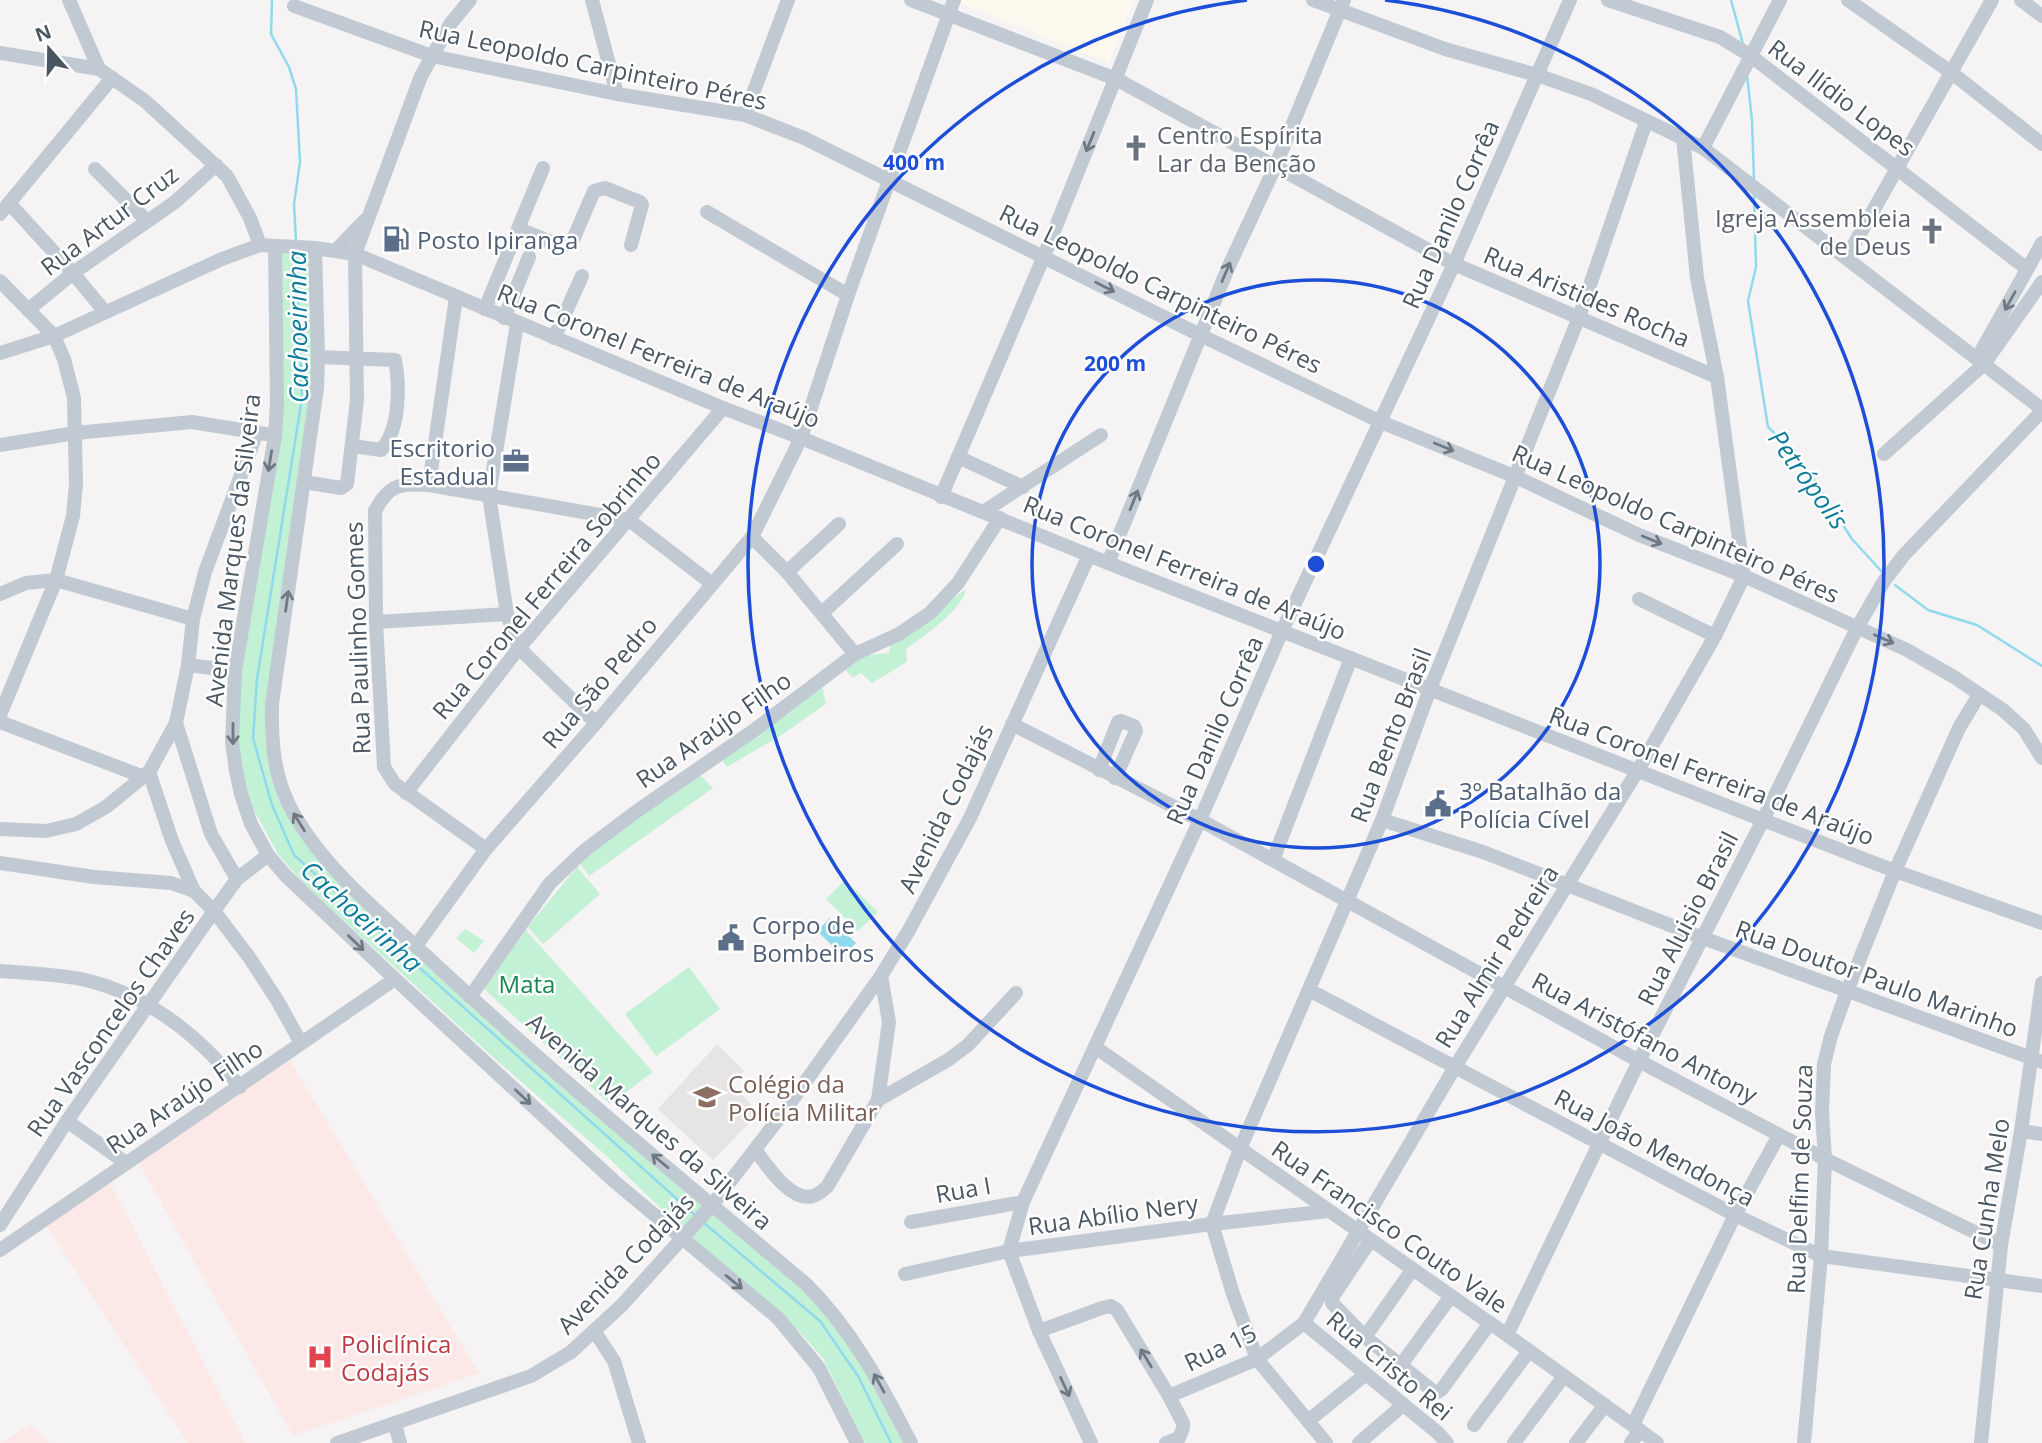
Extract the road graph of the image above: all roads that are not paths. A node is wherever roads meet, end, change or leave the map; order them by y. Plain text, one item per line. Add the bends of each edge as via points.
1 (69, 0) edge
2 (470, 0) edge
3 (592, 0) edge
4 (788, 0) edge
5 (911, 0) edge
6 (1147, 0) edge
7 (1313, 0) edge
8 (1570, 0) edge
9 (1608, 0) edge
10 (1780, 0) edge
11 (1848, 0) edge
12 (1992, 0) edge
13 (2021, 0) edge
14 (1342, 5) edge
15 (294, 6) dead end
16 (951, 7) edge
17 (2042, 16) edge
18 (5, 53) edge
19 (432, 56) junction
20 (1751, 56) junction
21 (0, 68) edge
22 (99, 69) junction
23 (1952, 73) junction
24 (1537, 75) junction
25 (113, 78) junction
26 (1116, 79) junction
27 (617, 94) junction
28 (745, 116) junction
29 (1646, 122) junction
30 (1683, 138) junction
31 (2042, 144) edge
32 (1703, 148) junction
33 (216, 165) junction
34 (1275, 167) junction
35 (1897, 167) junction
36 (543, 168) dead end
37 (95, 169) dead end
38 (890, 179) junction
39 (4, 209) edge
40 (707, 212) dead end
41 (369, 216) junction
42 (146, 221) junction
43 (519, 229) junction
44 (2042, 243) edge
45 (631, 245) dead end
46 (272, 246) junction
47 (310, 248) junction
48 (335, 250) junction
49 (355, 254) junction
50 (1044, 256) junction
51 (529, 257) dead end
52 (1847, 257) junction
53 (1454, 264) junction
54 (2027, 269) junction
55 (73, 273) junction
56 (582, 276) dead end
57 (0, 281) edge
58 (2042, 284) edge
59 (848, 295) junction
60 (456, 297) junction
61 (485, 309) junction
62 (29, 310) junction
63 (105, 312) junction
64 (1579, 317) junction
65 (510, 321) junction
66 (1200, 335) junction
67 (54, 336) junction
68 (554, 338) junction
69 (0, 353) edge
70 (318, 357) junction
71 (357, 358) junction
72 (1980, 361) junction
73 (1717, 377) junction
74 (723, 408) junction
75 (2042, 410) edge
76 (1381, 422) junction
77 (257, 432) junction
78 (75, 433) junction
79 (1101, 435) dead end
80 (275, 436) junction
81 (801, 438) junction
82 (0, 444) edge
83 (353, 446) junction
84 (1884, 454) dead end
85 (958, 457) junction
86 (1516, 477) junction
87 (304, 482) junction
88 (429, 485) junction
89 (1023, 487) junction
90 (489, 495) junction
91 (941, 497) junction
92 (982, 512) junction
93 (1000, 518) junction
94 (629, 520) junction
95 (839, 524) dead end
96 (752, 537) junction
97 (897, 544) dead end
98 (1088, 555) junction
99 (1108, 563) junction
100 (787, 572) junction
101 (1744, 576) junction
102 (56, 580) junction
103 (711, 583) junction
104 (0, 594) edge
105 (1639, 598) dead end
106 (822, 613) junction
107 (507, 614) junction
108 (193, 618) junction
109 (376, 622) junction
110 (1857, 628) junction
111 (1282, 631) junction
112 (1715, 636) junction
113 (519, 648) junction
114 (855, 654) junction
115 (1351, 657) junction
116 (188, 665) junction
117 (235, 671) junction
118 (1430, 689) junction
119 (1979, 695) junction
120 (0, 715) edge
121 (0, 722) edge
122 (176, 723) junction
123 (596, 723) junction
124 (1012, 724) junction
125 (2042, 758) edge
126 (1099, 770) junction
127 (1638, 770) junction
128 (146, 775) junction
129 (1115, 778) junction
130 (406, 793) junction
131 (1200, 820) junction
132 (1382, 820) junction
133 (1763, 820) junction
134 (0, 829) edge
135 (486, 849) junction
136 (268, 855) junction
137 (1273, 860) junction
138 (0, 863) edge
139 (1895, 871) junction
140 (237, 879) junction
141 (1566, 885) junction
142 (194, 891) junction
143 (1348, 901) junction
144 (214, 911) junction
145 (2042, 923) edge
146 (1703, 938) junction
147 (416, 946) junction
148 (0, 971) edge
149 (881, 976) junction
150 (395, 979) junction
151 (2042, 983) edge
152 (1504, 987) junction
153 (1309, 990) junction
154 (1847, 991) junction
155 (1016, 993) dead end
156 (470, 996) junction
157 (149, 1004) junction
158 (301, 1043) junction
159 (1095, 1047) junction
160 (2037, 1060) edge
161 (1639, 1061) junction
162 (1455, 1067) junction
163 (240, 1087) junction
164 (878, 1100) junction
165 (67, 1121) junction
166 (2021, 1131) junction
167 (2042, 1134) edge
168 (1779, 1135) junction
169 (1598, 1143) junction
170 (1240, 1149) junction
171 (755, 1150) junction
172 (1825, 1159) junction
173 (126, 1163) junction
174 (1023, 1202) junction
175 (710, 1208) junction
176 (1328, 1211) junction
177 (1735, 1215) junction
178 (911, 1222) dead end
179 (1212, 1224) junction
180 (0, 1225) edge
181 (1357, 1232) junction
182 (684, 1235) junction
183 (1370, 1241) junction
184 (2001, 1245) junction
185 (0, 1250) edge
186 (1009, 1251) junction
187 (1821, 1256) junction
188 (1412, 1270) junction
189 (905, 1274) dead end
190 (1998, 1279) junction
191 (2042, 1286) edge
192 (1451, 1296) junction
193 (1304, 1322) junction
194 (1490, 1323) junction
195 (1039, 1331) junction
196 (595, 1332) junction
197 (1507, 1335) junction
198 (1365, 1337) junction
199 (1529, 1351) junction
200 (1258, 1359) junction
201 (1401, 1365) junction
202 (1366, 1374) junction
203 (1564, 1376) junction
204 (1169, 1396) junction
205 (1403, 1405) junction
206 (1605, 1405) junction
207 (1308, 1421) junction
208 (395, 1424) junction
209 (1474, 1425) dead end
210 (1636, 1427) junction
211 (1442, 1438) edge
212 (1087, 1442) edge
213 (337, 1443) edge
214 (400, 1443) edge
215 (639, 1443) edge
216 (857, 1443) edge
217 (911, 1443) edge
218 (1166, 1443) edge
219 (1326, 1443) edge
220 (1359, 1443) edge
221 (1426, 1443) edge
222 (1514, 1443) edge
223 (1576, 1443) edge
224 (1631, 1443) edge
225 (1657, 1443) edge
226 (1804, 1443) edge
227 (1981, 1443) edge

1 - 22 street
2 - 19 street
3 - 27 street
4 - 28 street
5 - 16 street, Rua Aristides Rocha
6 - 26 street
7 - 14 street
8 - 24 street, Rua Danilo Corrêa
9 - 20 street, Rua Ilídio Lopes via 1720,37
10 - 20 street
11 - 23 street
12 - 23 street
13 - 17 street
14 - 24 street via 1445,49
14 - 34 street
15 - 19 street, Rua Leopoldo Carpinteiro Péres
16 - 26 street, Rua Aristides Rocha
16 - 38 street, Rua São Pedro
18 - 21 street
18 - 22 street
19 - 27 street, Rua Leopoldo Carpinteiro Péres
19 - 41 street
20 - 32 street
20 - 35 street, Rua Ilídio Lopes
22 - 25 street
23 - 31 street
23 - 35 street
24 - 29 street via 1591,94
24 - 53 street, Rua Danilo Corrêa
25 - 33 street
25 - 39 street
26 - 34 street, Rua Aristides Rocha
26 -> 50 street
27 - 28 street, Rua Leopoldo Carpinteiro Péres
28 - 38 street, Rua Leopoldo Carpinteiro Péres
29 - 30 street
29 - 64 street, Rua Bento Brasil
30 - 32 street
30 - 73 street via 1698,278
32 - 52 street
33 - 42 street, Rua Artur Cruz
33 - 46 street
34 - 53 street, Rua Aristides Rocha
66 -> 34 street
35 - 52 street
35 - 54 street, Rua Ilídio Lopes
36 - 43 street
37 - 42 street
38 - 50 street, Rua Leopoldo Carpinteiro Péres
38 - 59 street, Rua São Pedro
39 - 55 street
40 - 59 street
41 - 48 street
41 - 49 street
42 - 55 street, Rua Artur Cruz
43 - 45 street via 566,245 572,242 594,191 605,188 642,205
43 - 61 street
44 - 54 street
46 - 47 street, Rua Coronel Ferreira de Araújo
46 - 63 street via 222,259
46 - 80 street, Avenida Marques da Silveira
47 - 48 street, Rua Coronel Ferreira de Araújo
47 - 70 street, Avenida Marques da Silveira
48 - 49 street, Rua Coronel Ferreira de Araújo
49 - 60 street, Rua Coronel Ferreira de Araújo
49 - 71 street
50 -> 66 street, Rua Leopoldo Carpinteiro Péres
50 - 85 street
51 - 65 street
52 - 72 street
53 - 64 street, Rua Aristides Rocha
53 - 76 street, Rua Danilo Corrêa
54 -> 72 street
55 - 62 street, Rua Artur Cruz
55 - 63 street
56 - 68 street
57 - 62 street
58 - 72 street
59 - 81 street, Rua São Pedro
60 - 61 street, Rua Coronel Ferreira de Araújo
60 - 88 street
61 - 65 street, Rua Coronel Ferreira de Araújo
62 - 67 street
63 - 67 street
64 - 73 street, Rua Aristides Rocha
64 - 86 street, Rua Bento Brasil
65 - 68 street, Rua Coronel Ferreira de Araújo
65 - 90 street
66 - 76 street, Rua Leopoldo Carpinteiro Péres
99 -> 66 street
67 - 69 street
67 - 78 street via 71,380
68 - 74 street, Rua Coronel Ferreira de Araújo
70 - 71 street
70 - 87 street, Avenida Marques da Silveira
71 - 83 street
71 - 83 street via 395,360 397,399 384,447 376,451
72 - 75 street
72 - 84 street
73 - 101 street
74 - 81 street, Rua Coronel Ferreira de Araújo
74 - 94 street, Rua Coronel Ferreira Sobrinho
75 - 110 street, Rua Aluisio Brasil via 1904,555
76 -> 86 street, Rua Leopoldo Carpinteiro Péres
76 - 111 street, Rua Danilo Corrêa
77 - 78 street via 192,422
77 - 80 street
77 - 108 street via 205,572
78 - 82 street
78 - 102 street via 74,516
79 - 89 street
80 -> 117 street, Avenida Marques da Silveira
81 - 91 street, Rua Coronel Ferreira de Araújo
81 - 96 street, Rua São Pedro
83 - 87 street via 347,484
85 - 89 street
85 - 91 street
86 -> 101 street, Rua Leopoldo Carpinteiro Péres via 1639,535
86 - 118 street, Rua Bento Brasil
147 -> 87 street, Avenida Marques da Silveira via 326,861 293,814 275,771 272,704
88 - 90 street, Rua Paulinho Gomes
88 - 109 street, Rua Paulinho Gomes via 407,483 392,488 375,511
89 - 92 street
90 - 94 street, Rua Paulinho Gomes
90 - 107 street
91 - 92 street, Rua Coronel Ferreira de Araújo
92 - 93 street, Rua Coronel Ferreira de Araújo
93 - 98 street, Rua Coronel Ferreira de Araújo
93 - 114 street, Rua Araújo Filho via 958,583 930,612 899,634
94 - 103 street, Rua Paulinho Gomes
94 - 113 street, Rua Coronel Ferreira Sobrinho
95 - 100 street
96 - 100 street
96 - 103 street, Rua São Pedro
97 - 106 street
98 - 99 street, Rua Coronel Ferreira de Araújo
98 - 124 street, Avenida Codajás
99 - 111 street, Rua Coronel Ferreira de Araújo
100 - 106 street
101 - 110 street, Rua Leopoldo Carpinteiro Péres
101 - 112 street, Rua Almir Pedreira
102 - 104 street via 26,583
102 - 108 street
102 - 120 street
103 - 123 street, Rua São Pedro
105 - 112 street
106 - 114 street
107 - 109 street
107 - 113 street
108 - 116 street
109 - 130 street, Rua Paulinho Gomes via 383,763 390,778
110 -> 119 street, Rua Leopoldo Carpinteiro Péres via 1907,650
110 - 133 street, Rua Aluisio Brasil
111 - 115 street, Rua Coronel Ferreira de Araújo
111 - 131 street, Rua Danilo Corrêa
112 - 127 street, Rua Almir Pedreira
113 - 123 street
113 - 130 street, Rua Coronel Ferreira Sobrinho
114 - 156 street, Rua Araújo Filho via 584,850 550,883
115 - 118 street, Rua Coronel Ferreira de Araújo
115 - 137 street
116 - 117 street
116 - 122 street
117 -> 136 street, Avenida Marques da Silveira via 232,742 236,771 251,824
118 - 127 street, Rua Coronel Ferreira de Araújo
118 - 132 street, Rua Bento Brasil
119 - 125 street via 2024,729
119 - 139 street, Rua Delfim de Souza via 1959,728
121 - 128 street
122 - 128 street
122 - 140 street via 211,834
123 - 135 street, Rua São Pedro
124 - 126 street, Rua Aristófano Antony
124 - 149 street, Avenida Codajás via 970,818
126 - 129 street, Rua Aristófano Antony
126 - 129 street via 1118,722 1134,726 1136,731
127 - 133 street, Rua Coronel Ferreira de Araújo
127 - 141 street, Rua Almir Pedreira
128 - 134 street via 89,817 65,828 34,832
128 - 142 street
129 - 131 street, Rua Aristófano Antony
130 - 135 street, Rua Paulinho Gomes
131 - 137 street, Rua Aristófano Antony
131 - 159 street, Rua Danilo Corrêa
132 - 141 street, Rua Doutor Paulo Marinho
132 - 143 street, Rua Bento Brasil
133 - 139 street, Rua Coronel Ferreira de Araújo
133 - 146 street, Rua Aluisio Brasil
135 - 147 street, Rua São Pedro
136 - 140 street, Rua Vasconcelos Chaves
136 -> 150 street, Avenida Marques da Silveira
137 - 143 street, Rua Aristófano Antony
138 - 142 street via 171,883
139 - 145 street, Rua Coronel Ferreira de Araújo
139 - 154 street, Rua Delfim de Souza
140 - 144 street, Rua Vasconcelos Chaves
141 - 146 street, Rua Doutor Paulo Marinho
141 - 152 street, Rua Almir Pedreira
142 - 144 street
143 - 152 street, Rua Aristófano Antony
143 - 153 street, Rua Bento Brasil
144 - 157 street, Rua Vasconcelos Chaves
144 - 158 street via 277,1000
146 - 154 street, Rua Doutor Paulo Marinho
146 - 161 street, Rua Aluisio Brasil
147 - 156 street, Avenida Marques da Silveira
148 - 157 street via 83,980
149 - 164 street via 889,1022
149 - 171 street, Avenida Codajás
150 - 158 street, Rua Araújo Filho
150 -> 182 street, Avenida Marques da Silveira via 615,1182
151 - 160 street, Rua Cunha Melo
152 - 161 street, Rua Aristófano Antony
152 - 162 street, Rua Almir Pedreira
153 - 162 street, Rua João Mendonça
153 - 170 street, Rua Bento Brasil
154 - 160 street, Rua Doutor Paulo Marinho
154 - 172 street, Rua Delfim de Souza via 1824,1064
155 - 164 street via 968,1045
175 -> 156 street, Avenida Marques da Silveira
157 - 163 street via 202,1044
157 - 165 street, Rua Vasconcelos Chaves
158 - 163 street, Rua Araújo Filho
159 - 170 street, Rua Francisco Couto Vale
159 - 174 street, Rua Danilo Corrêa
160 - 166 street, Rua Cunha Melo
161 - 168 street, Rua Aristófano Antony
161 - 169 street, Rua Aluisio Brasil
162 - 169 street, Rua João Mendonça
162 - 181 street, Rua Almir Pedreira
163 - 173 street, Rua Araújo Filho
164 - 171 street via 827,1187 814,1196 801,1196 787,1188
165 - 173 street
165 - 180 street, Rua Vasconcelos Chaves
166 - 167 street
166 - 184 street, Rua Cunha Melo
168 - 172 street, Rua Aristófano Antony
168 - 177 street
169 - 177 street, Rua João Mendonça
169 - 197 street, Rua Aluisio Brasil
170 - 176 street, Rua Francisco Couto Vale
170 - 179 street, Rua Bento Brasil
171 - 175 street, Avenida Codajás
172 - 184 street, Rua Aristófano Antony
172 - 187 street, Rua Delfim de Souza
173 - 185 street, Rua Araújo Filho
174 - 178 street, Rua I
174 - 186 street, Rua Danilo Corrêa
175 - 182 street, Avenida Codajás
217 -> 175 street, Avenida Marques da Silveira via 869,1364 830,1308
176 - 179 street, Rua Abílio Nery
176 - 181 street, Rua Francisco Couto Vale
177 - 187 street, Rua João Mendonça
177 - 210 street
179 - 186 street, Rua Abílio Nery
179 - 200 street
181 - 183 street, Rua Francisco Couto Vale
181 - 193 street, Rua 15
182 - 196 street, Avenida Codajás
182 -> 216 street, Avenida Marques da Silveira via 778,1318 800,1344 819,1368
183 - 188 street, Rua Francisco Couto Vale
183 - 198 street via 1332,1303
184 - 190 street, Rua Cunha Melo
186 - 189 street, Rua Abílio Nery
186 - 195 street
187 - 190 street, Rua João Mendonça
187 - 226 street, Rua Delfim de Souza
188 - 192 street, Rua Francisco Couto Vale
188 - 198 street
190 - 191 street, Rua João Mendonça
190 - 227 street, Rua Cunha Melo
192 - 194 street, Rua Francisco Couto Vale
192 - 201 street
193 - 200 street, Rua 15
193 - 202 street, Rua Cristo Rei
194 - 197 street, Rua Francisco Couto Vale
194 - 201 street via 1438,1392
204 -> 195 street via 1111,1306
195 -> 212 street
196 - 208 street, Avenida Codajás via 531,1376
196 - 215 street via 614,1362
197 - 199 street, Rua Francisco Couto Vale
198 - 201 street
199 - 203 street, Rua Francisco Couto Vale
199 - 209 street
200 - 204 street, Rua 15
200 - 207 street
202 - 205 street, Rua Cristo Rei
202 - 207 street
203 - 206 street, Rua Francisco Couto Vale
203 - 222 street
204 - 218 street via 1183,1428 1179,1438
205 - 211 street, Rua Cristo Rei
205 - 220 street
206 - 210 street, Rua Francisco Couto Vale
206 - 223 street
207 - 219 street
208 - 213 street, Avenida Codajás
208 - 214 street
210 - 224 street
210 - 225 street, Rua Francisco Couto Vale
211 - 221 street

